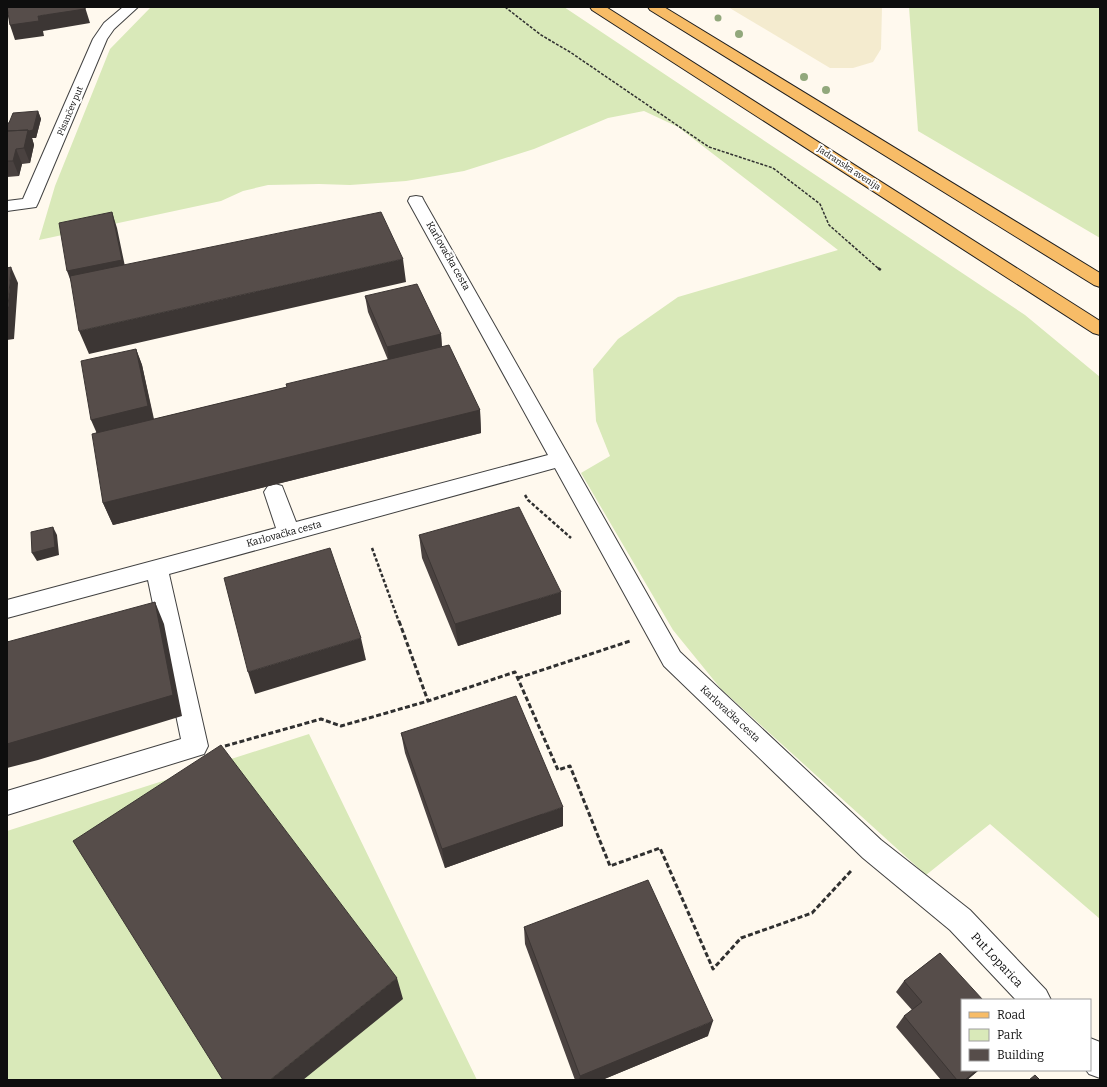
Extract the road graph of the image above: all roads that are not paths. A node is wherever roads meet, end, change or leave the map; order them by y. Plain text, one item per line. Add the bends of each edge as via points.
1 (131, 7) edge
2 (598, 7) edge
3 (655, 7) edge
4 (416, 201) dead end
5 (7, 206) edge
6 (1100, 281) edge
7 (1100, 329) edge
8 (561, 459) junction
9 (275, 492) dead end
10 (289, 532) junction
11 (157, 568) junction
12 (7, 609) edge
13 (7, 804) edge
14 (960, 920) joint
15 (1035, 999) edge
16 (1091, 1054) edge
17 (1100, 1063) edge

1 - 5 street, Pisančev put via 109,26 100,39 30,203
2 - 7 main road, Jadranska avenija
3 - 6 main road
4 - 8 street, Karlovačka cesta
8 - 10 street, Karlovačka cesta
8 - 14 street, Karlovačka cesta via 672,659 872,849
9 - 10 street
10 - 11 street, Karlovačka cesta
11 - 12 street, Karlovačka cesta
11 - 13 street via 195,746
14 - 15 street, Put Loparica
16 - 17 street

